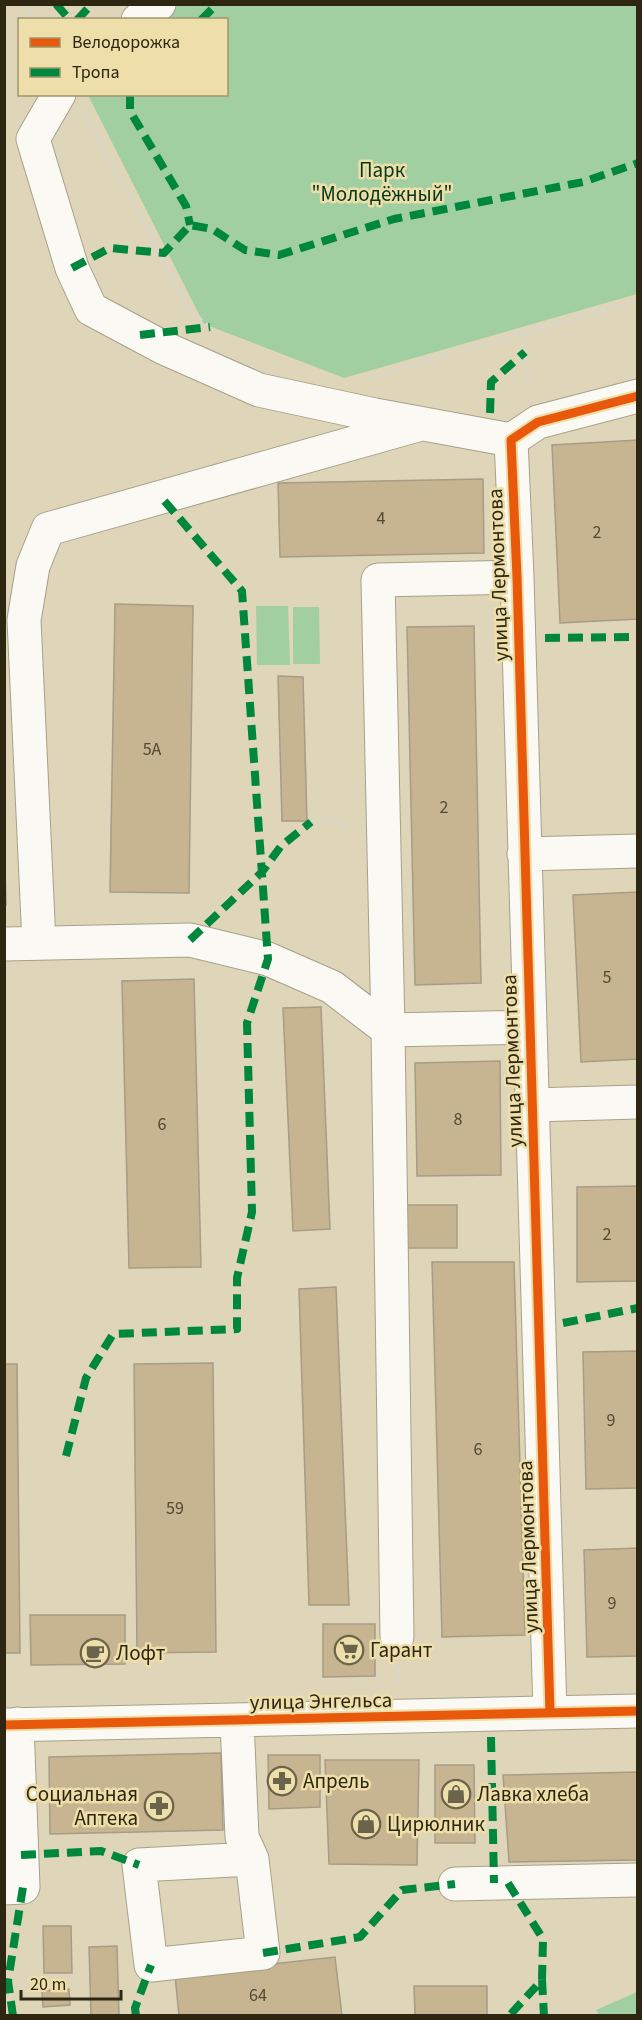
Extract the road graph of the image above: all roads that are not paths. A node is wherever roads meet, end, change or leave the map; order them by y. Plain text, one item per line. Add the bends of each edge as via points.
1 (159, 4) edge
2 (141, 18) edge
3 (69, 100) edge
4 (638, 396) edge
5 (421, 424) junction
6 (511, 440) junction
7 (517, 577) junction
8 (638, 851) edge
9 (524, 854) junction
10 (39, 943) junction
11 (4, 944) edge
12 (529, 1027) junction
13 (388, 1030) junction
14 (638, 1102) edge
15 (531, 1105) junction
16 (397, 1637) dead end
17 (638, 1711) edge
18 (550, 1713) junction
19 (237, 1721) junction
20 (11, 1725) edge
21 (252, 1859) junction
22 (638, 1880) edge
23 (455, 1884) dead end
24 (4, 1888) edge

1 - 2 street
3 - 5 street via 33,140 72,268 91,309 164,348 259,390
4 - 6 street via 534,410
5 - 6 street
5 - 10 street via 48,529 33,566 24,620
6 - 7 street, улица Лермонтова
7 - 9 street, улица Лермонтова
7 - 13 street via 378,580
8 - 9 street
9 - 12 street, улица Лермонтова
10 - 11 street
10 - 13 street via 190,940 268,959 332,987
12 - 13 street
12 - 15 street, улица Лермонтова
13 - 16 street
14 - 15 street
15 - 18 street, улица Лермонтова
17 - 18 street, улица Энгельса
18 - 19 street, улица Энгельса
19 - 20 street, улица Энгельса
19 - 21 street via 242,1837
20 - 24 street via 23,1887
21 - 21 street via 263,1953 151,1965 139,1865
22 - 23 street

